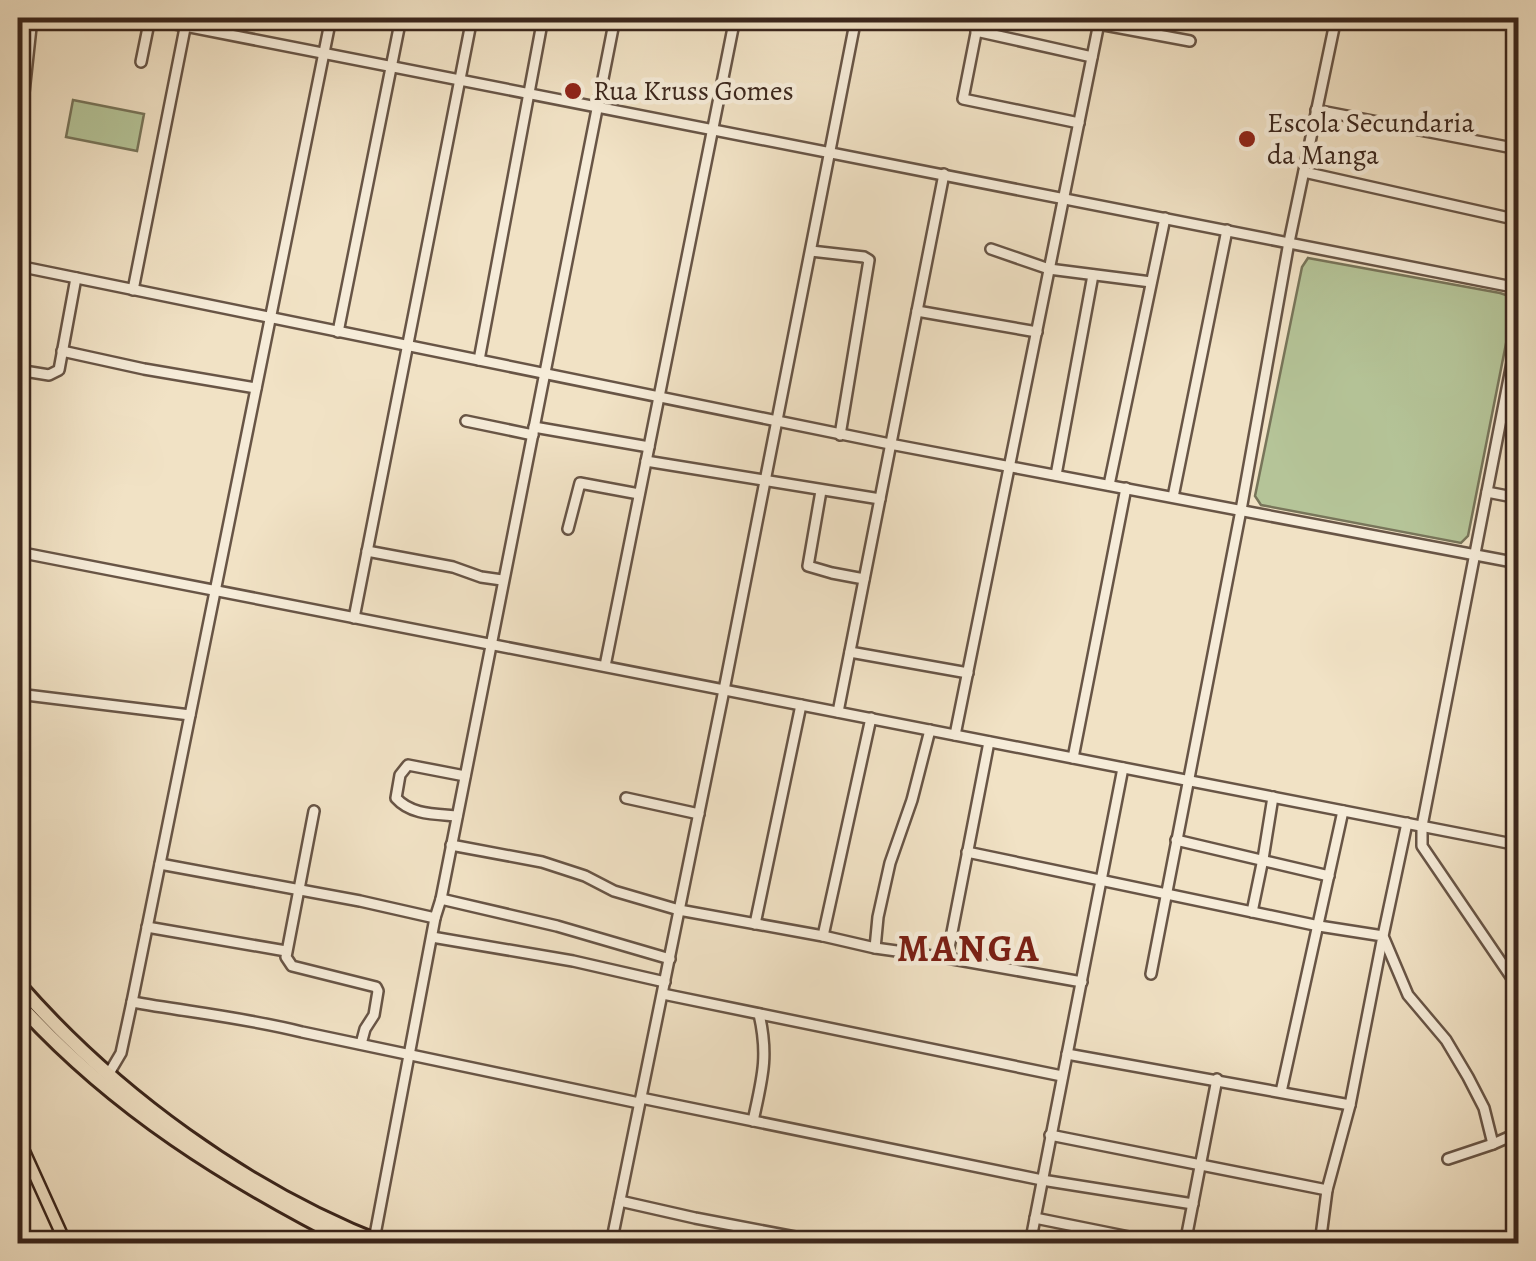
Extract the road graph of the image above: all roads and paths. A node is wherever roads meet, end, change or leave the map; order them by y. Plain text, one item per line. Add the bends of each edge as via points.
1 (32, 18) edge
2 (148, 18) edge
3 (331, 18) edge
4 (401, 18) edge
5 (472, 18) edge
6 (543, 18) edge
7 (615, 18) edge
8 (735, 18) edge
9 (856, 18) edge
10 (978, 18) edge
11 (1336, 18) edge
12 (1100, 21) edge
13 (186, 22) edge
14 (976, 31) junction
15 (1190, 41) dead end
16 (324, 52) junction
17 (1092, 57) junction
18 (141, 62) dead end
19 (391, 66) junction
20 (460, 79) junction
21 (529, 93) junction
22 (596, 106) junction
23 (20, 108) edge
24 (1316, 110) junction
25 (1079, 122) junction
26 (713, 129) junction
27 (18, 148) edge
28 (1518, 149) edge
29 (830, 152) junction
30 (1304, 172) junction
31 (944, 174) junction
32 (1064, 198) junction
33 (1165, 218) junction
34 (1518, 220) edge
35 (1227, 230) junction
36 (1289, 242) junction
37 (992, 249) dead end
38 (810, 251) junction
39 (18, 266) edge
40 (1050, 269) junction
41 (1094, 275) junction
42 (76, 278) junction
43 (1152, 282) junction
44 (1518, 288) edge
45 (133, 290) junction
46 (918, 311) junction
47 (270, 318) junction
48 (338, 332) junction
49 (1037, 332) junction
50 (1518, 332) edge
51 (408, 346) junction
52 (62, 351) junction
53 (479, 360) junction
54 (18, 370) edge
55 (543, 374) junction
56 (1513, 386) edge
57 (256, 388) junction
58 (659, 397) junction
59 (466, 421) dead end
60 (777, 422) junction
61 (534, 431) junction
62 (840, 434) junction
63 (890, 444) junction
64 (649, 447) junction
65 (646, 461) junction
66 (1010, 467) junction
67 (1056, 475) junction
68 (765, 482) junction
69 (1109, 485) junction
70 (1126, 488) junction
71 (821, 491) junction
72 (1488, 492) junction
73 (639, 494) junction
74 (1173, 497) junction
75 (1518, 498) edge
76 (880, 500) junction
77 (1241, 510) junction
78 (568, 529) dead end
79 (18, 552) edge
80 (367, 552) junction
81 (1476, 554) junction
82 (1518, 563) edge
83 (864, 579) junction
84 (502, 580) junction
85 (215, 590) junction
86 (354, 618) junction
87 (491, 644) junction
88 (850, 652) junction
89 (605, 666) junction
90 (968, 673) junction
91 (724, 690) junction
92 (18, 694) edge
93 (801, 705) junction
94 (838, 712) junction
95 (190, 716) junction
96 (871, 718) junction
97 (930, 730) junction
98 (955, 735) junction
99 (989, 742) junction
100 (1074, 758) junction
101 (1122, 768) junction
102 (465, 776) junction
103 (1188, 780) junction
104 (1273, 797) junction
105 (626, 798) dead end
106 (314, 810) dead end
107 (1343, 811) junction
108 (699, 814) junction
109 (457, 816) junction
110 (1407, 823) junction
111 (1422, 826) junction
112 (1176, 840) junction
113 (451, 845) junction
114 (1518, 845) edge
115 (967, 852) junction
116 (1263, 859) junction
117 (160, 864) junction
118 (1330, 876) junction
119 (1102, 879) junction
120 (300, 890) junction
121 (1166, 894) junction
122 (441, 900) junction
123 (680, 910) junction
124 (1252, 912) junction
125 (435, 918) junction
126 (755, 924) junction
127 (147, 926) junction
128 (1319, 926) junction
129 (823, 936) junction
130 (1383, 936) junction
131 (432, 937) junction
132 (875, 948) junction
133 (286, 951) junction
134 (947, 958) junction
135 (670, 959) junction
136 (1151, 974) dead end
137 (666, 982) junction
138 (1082, 982) junction
139 (18, 984) edge
140 (1518, 988) edge
141 (663, 994) junction
142 (132, 1002) junction
143 (18, 1003) edge
144 (759, 1014) junction
145 (361, 1044) junction
146 (1067, 1054) junction
147 (409, 1055) junction
148 (108, 1075) junction
149 (1062, 1076) junction
150 (1217, 1080) junction
151 (1282, 1092) junction
152 (640, 1100) junction
153 (1350, 1105) junction
154 (753, 1121) junction
155 (1518, 1132) edge
156 (1050, 1134) junction
157 (18, 1138) edge
158 (1493, 1144) junction
159 (1448, 1159) dead end
160 (1200, 1164) junction
161 (1042, 1180) junction
162 (1327, 1190) junction
163 (620, 1200) junction
164 (1192, 1204) junction
165 (1035, 1218) junction
166 (379, 1242) edge
167 (66, 1244) edge
168 (355, 1244) edge
169 (611, 1244) edge
170 (832, 1244) edge
171 (1030, 1244) edge
172 (1164, 1244) edge
173 (1185, 1244) edge
174 (1320, 1244) edge

1 - 23 street
2 - 13 street
2 - 18 street
3 - 16 street
4 - 19 street
5 - 20 street
6 - 21 street
7 - 22 street
8 - 26 street
9 - 29 street
10 - 14 street
11 - 24 street
12 - 15 street
12 - 17 street
13 - 16 street
13 - 45 street
14 - 17 street
14 - 25 street via 963,99
16 - 19 street
16 - 47 street
17 - 25 street
19 - 20 street
19 - 48 street
20 - 21 street
20 - 51 street
21 - 22 street
21 - 53 street
22 - 26 street
22 - 55 street
23 - 27 street
24 - 28 street
24 - 30 street
25 - 32 street
26 - 29 street
26 - 58 street
29 - 31 street
29 - 38 street
30 - 34 street
30 - 36 street
31 - 32 street
31 - 46 street
32 - 33 street
32 - 40 street
33 - 35 street
33 - 43 street
35 - 36 street
35 - 74 street
36 - 44 street
36 - 77 street
37 - 40 street
38 - 60 street
38 - 62 street via 869,260
39 - 42 street
40 - 41 street
40 - 49 street
41 - 43 street
41 - 67 street
42 - 45 street
42 - 52 street
43 - 69 street
45 - 47 street
46 - 49 street
46 - 63 street
47 - 48 street
47 - 57 street
48 - 51 street
49 - 66 street
50 - 56 street
51 - 53 street
51 - 80 street
52 - 54 street via 59,370 50,376
52 - 57 street
53 - 55 street
55 - 58 street
55 - 61 street
56 - 72 street
57 - 85 street
58 - 60 street
58 - 64 street
59 - 61 street
60 - 62 street
60 - 68 street
61 - 64 street
61 - 84 street
62 - 63 street
63 - 66 street
63 - 76 street
64 - 65 street
65 - 68 street
65 - 73 street
66 - 67 street
66 - 90 street
67 - 69 street
68 - 71 street
68 - 91 street
69 - 70 street
70 - 74 street
70 - 100 street
71 - 76 street
71 - 83 street via 808,566
72 - 75 street
72 - 81 street
73 - 78 street via 580,483
73 - 89 street
74 - 77 street
76 - 83 street
77 - 81 street
77 - 103 street
79 - 85 street
80 - 84 street
80 - 86 street
81 - 82 street
81 - 111 street
83 - 88 street
84 - 87 street
85 - 86 street
85 - 95 street
86 - 87 street
87 - 89 street
87 - 102 street
88 - 90 street
88 - 94 street
89 - 91 street
90 - 98 street
91 - 93 street
91 - 108 street
92 - 95 street
93 - 94 street
93 - 126 street
94 - 96 street
95 - 117 street
96 - 97 street
96 - 129 street
97 - 98 street
97 - 132 street via 890,863
98 - 99 street
99 - 100 street
99 - 115 street
100 - 101 street
101 - 103 street
101 - 119 street
102 - 109 street
102 - 109 street via 408,765 400,774 400,804
103 - 104 street
103 - 112 street
104 - 107 street
104 - 116 street
105 - 108 street
106 - 120 street
107 - 110 street
107 - 118 street
108 - 123 street
109 - 113 street
110 - 111 street
110 - 130 street
111 - 114 street
111 - 140 street via 1422,846
112 - 116 street
112 - 121 street
113 - 122 street
113 - 123 street via 542,862
115 - 119 street
115 - 134 street
116 - 118 street
116 - 124 street
117 - 120 street
117 - 127 street
118 - 128 street
119 - 121 street
119 - 138 street
120 - 125 street
120 - 133 street
121 - 124 street
121 - 136 street
122 - 125 street
122 - 135 street
123 - 126 street
123 - 135 street
124 - 128 street
125 - 131 street
126 - 129 street
127 - 133 street
127 - 142 street
128 - 130 street
128 - 151 street
129 - 132 street
130 - 153 street
130 - 158 street via 1408,995 1468,1077
131 - 137 street
131 - 147 street
132 - 134 street
133 - 145 street via 292,966 376,987 374,1015
134 - 138 street
135 - 137 street
137 - 141 street
138 - 146 street
139 - 148 highway
141 - 144 street
141 - 152 street
142 - 145 street
142 - 148 street via 121,1053
143 - 168 highway via 148,1122 266,1198
144 - 149 street
144 - 154 street via 766,1052
145 - 147 street
146 - 149 street
146 - 150 street
147 - 152 street
147 - 166 street
148 - 166 highway via 256,1180
149 - 156 street
150 - 151 street
150 - 160 street
151 - 153 street
152 - 154 street
152 - 163 street
153 - 162 street
154 - 161 street
155 - 158 street
156 - 160 street
156 - 161 street
157 - 167 main road
158 - 159 street
160 - 162 street
160 - 164 street
161 - 164 street
161 - 165 street
162 - 174 street
163 - 169 street
163 - 170 street
164 - 173 street
165 - 171 street
165 - 172 street

